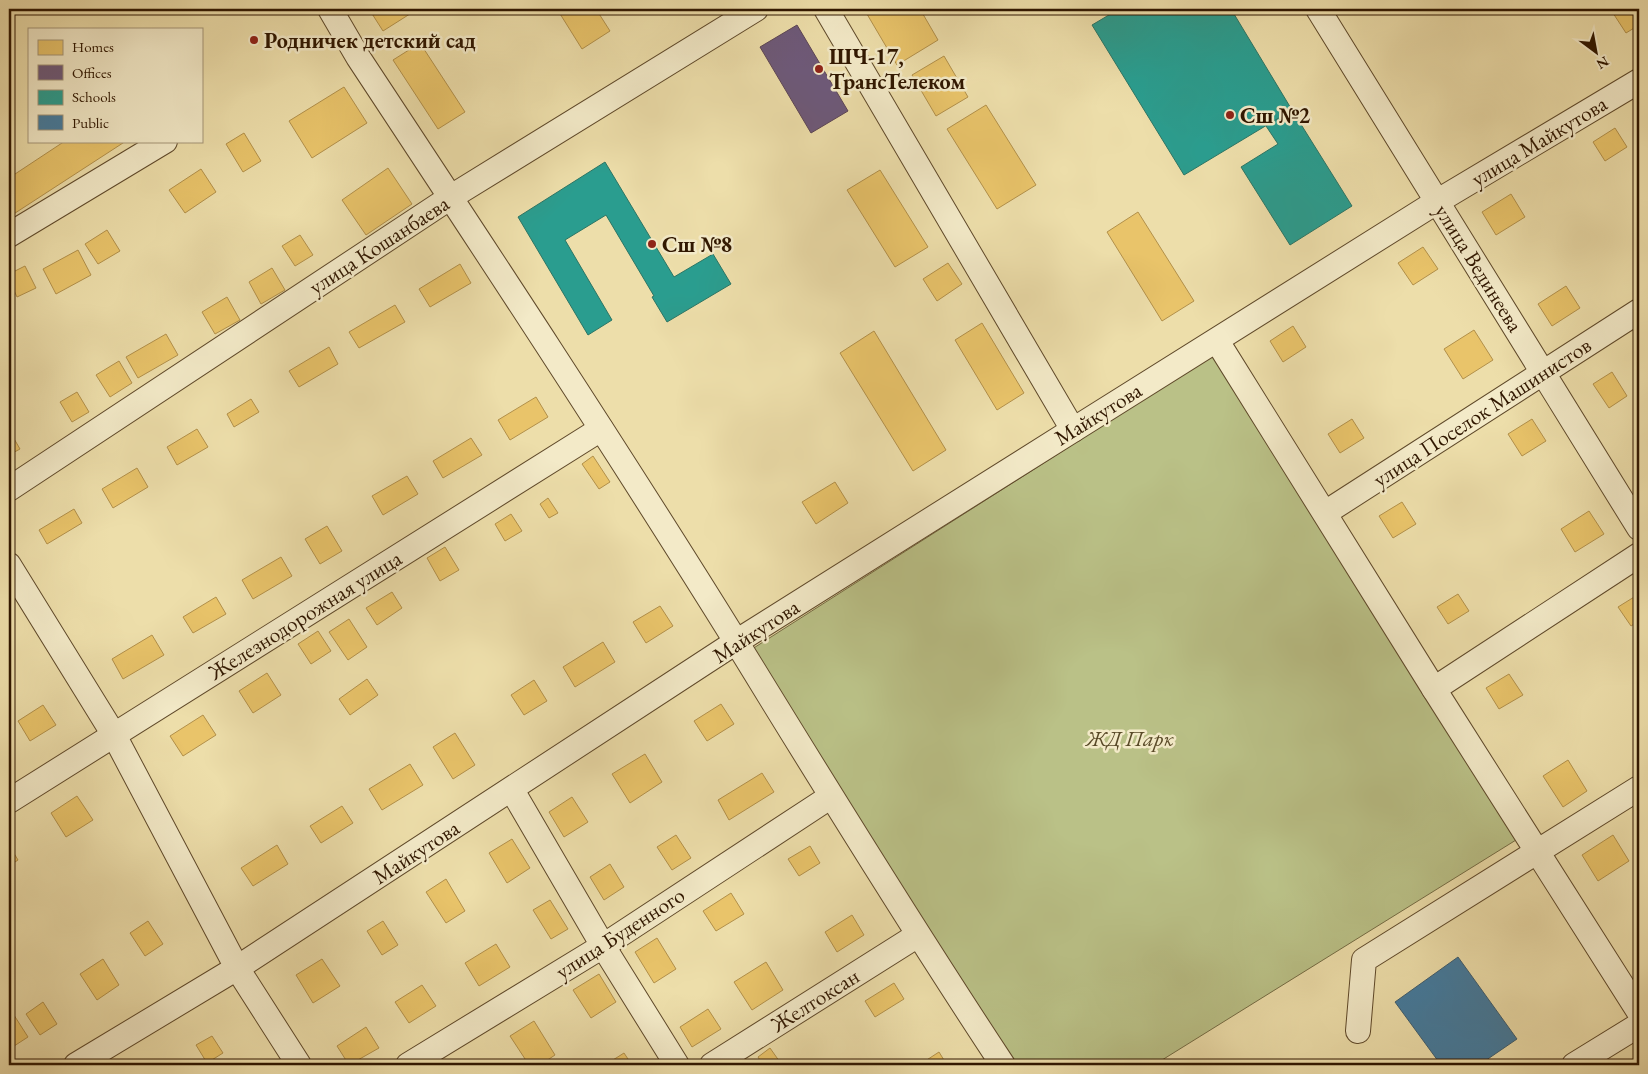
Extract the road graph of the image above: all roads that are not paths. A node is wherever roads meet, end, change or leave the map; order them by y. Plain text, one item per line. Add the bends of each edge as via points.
1 (330, 9) edge
2 (756, 9) edge
3 (826, 9) edge
4 (1318, 9) edge
5 (1639, 81) edge
6 (163, 142) edge
7 (451, 197) junction
8 (1438, 201) junction
9 (9, 235) edge
10 (1639, 311) edge
11 (1217, 341) junction
12 (1544, 372) junction
13 (601, 429) junction
14 (1073, 430) junction
15 (9, 490) edge
16 (1325, 513) junction
17 (1639, 528) edge
18 (1639, 555) edge
19 (9, 565) edge
20 (736, 642) junction
21 (1434, 689) junction
22 (114, 735) junction
23 (1639, 788) edge
24 (512, 790) junction
25 (830, 797) junction
26 (9, 802) edge
27 (1537, 851) junction
28 (918, 935) junction
29 (603, 946) junction
30 (237, 968) junction
31 (1639, 1012) edge
32 (1639, 1025) edge
33 (1358, 1031) dead end
34 (999, 1064) edge
35 (76, 1065) edge
36 (299, 1065) edge
37 (408, 1065) edge
38 (677, 1065) edge
39 (712, 1065) edge
40 (1574, 1065) edge

1 - 7 street
2 - 7 street, улица Кошанбаева
3 - 14 street
4 - 8 street, улица Вединеева
5 - 8 street, улица Майкутова
6 - 9 street
7 - 13 street
7 - 15 street, улица Кошанбаева
8 - 11 street, Майкутова
8 - 12 street, улица Вединеева
10 - 12 street, улица Поселок Машинистов
11 - 14 street, Майкутова
11 - 16 street
12 - 16 street, улица Поселок Машинистов
12 - 17 street, улица Вединеева
13 - 20 street
13 - 22 street, Железнодорожная улица
14 - 20 street, Майкутова
16 - 21 street
18 - 21 street
19 - 22 street
20 - 24 street, Майкутова
20 - 25 street
21 - 27 street
22 - 26 street, Железнодорожная улица
22 - 30 street
23 - 27 street
24 - 29 street
24 - 30 street, Майкутова
25 - 28 street
25 - 29 street, улица Буденного
27 - 31 street
27 - 33 street via 1364,960
28 - 34 street
28 - 39 street, Желтоксан
29 - 37 street, улица Буденного
29 - 38 street
30 - 35 street, Майкутова
30 - 36 street
32 - 40 street

